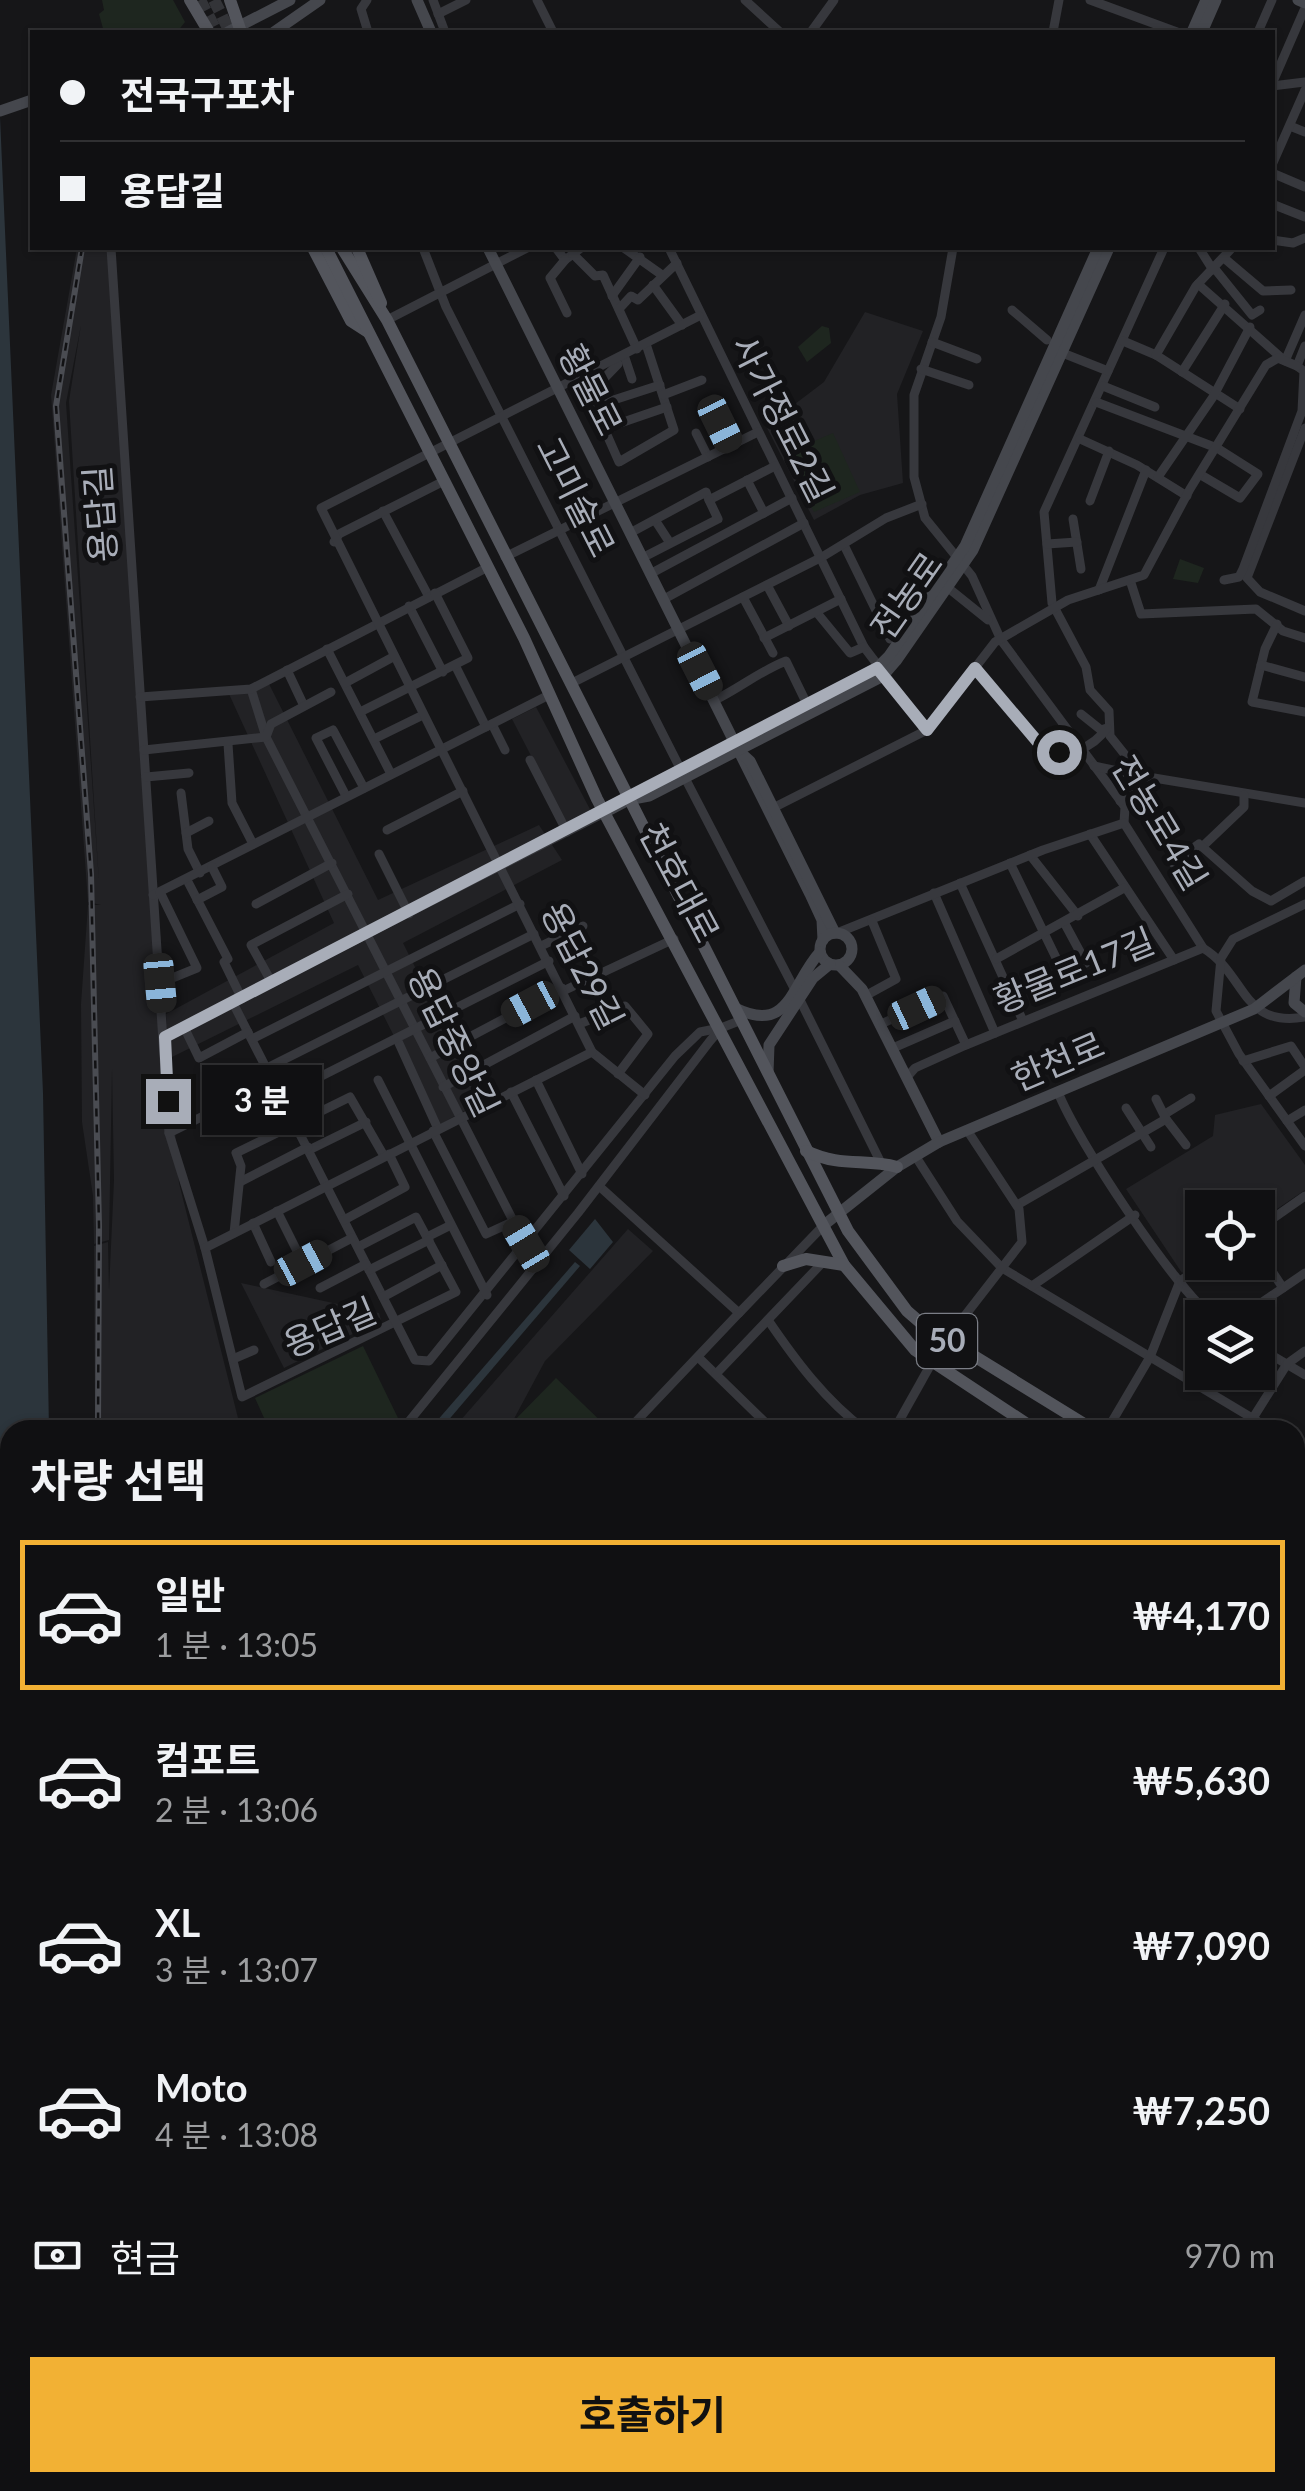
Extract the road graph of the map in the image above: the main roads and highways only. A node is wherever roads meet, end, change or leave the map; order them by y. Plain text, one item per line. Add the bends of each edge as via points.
1 (190, 0) edge
2 (230, 0) edge
3 (290, 0) edge
4 (417, 0) edge
5 (1206, 0) edge
6 (1216, 0) edge
7 (315, 2) edge
8 (278, 4) edge
9 (208, 30) edge
10 (236, 30) edge
11 (238, 30) edge
12 (277, 30) edge
13 (430, 30) edge
14 (1193, 30) edge
15 (1203, 30) edge
16 (30, 101) edge
17 (0, 112) edge
18 (315, 250) edge
19 (327, 250) edge
20 (343, 250) edge
21 (358, 250) edge
22 (489, 250) edge
23 (1097, 250) edge
24 (1108, 250) edge
25 (386, 320) junction
26 (370, 334) junction
27 (1054, 348) junction
28 (959, 561) junction
29 (880, 672) junction
30 (737, 747) junction
31 (629, 800) junction
32 (606, 812) junction
33 (844, 930) junction
34 (821, 946) junction
35 (851, 948) junction
36 (838, 966) junction
37 (1300, 974) edge
38 (863, 992) junction
39 (793, 1000) junction
40 (736, 1014) junction
41 (1305, 1014) edge
42 (768, 1077) junction
43 (938, 1142) junction
44 (806, 1151) junction
45 (897, 1167) junction
46 (837, 1212) junction
47 (824, 1225) junction
48 (844, 1265) junction
49 (783, 1266) road end
50 (1020, 1420) edge
51 (1078, 1420) edge

1 - 9 main road
2 - 10 main road
3 - 8 main road
4 - 13 main road
5 - 14 main road
6 - 15 main road
7 - 8 main road
7 - 12 main road
8 - 11 main road
16 - 17 main road
18 - 26 main road via 351,321
19 - 26 main road, 천호대로
20 - 25 main road, 천호대로 / 50
21 - 25 main road
22 - 30 main road, 황물로
23 - 27 main road, 전농로
24 - 27 main road, 전농로
25 - 31 main road, 천호대로 / 50
26 - 32 main road, 천호대로 / 50
27 - 28 main road, 전농로
28 - 29 main road, 전농로
28 - 29 main road, 전농로 via 947,587
29 - 30 main road, 전농로
30 - 31 main road, 전농로
30 - 33 main road, 황물로 via 827,915
30 - 34 main road, 황물로 via 822,920
31 - 32 main road, 전농로
31 - 40 main road, 천호대로 / 50
32 - 47 main road, 천호대로 / 50
33 - 34 main road
33 - 35 main road
34 - 36 main road
34 - 39 main road
35 - 36 main road
35 - 38 main road
36 - 38 main road
36 - 39 main road via 816,975
37 - 41 main road via 1294,1003
37 - 43 main road, 한천로 via 1222,1024
38 - 43 main road
39 - 40 main road via 764,1018
39 - 42 main road via 769,1045
40 - 42 main road, 천호대로 / 50
42 - 44 main road, 천호대로 / 50
43 - 45 main road, 한천로
44 - 45 main road via 854,1166
44 - 46 main road, 천호대로 / 50
45 - 46 main road, 한천로
46 - 47 main road, 한천로
46 - 51 main road, 천호대로 / 50 via 906,1311
47 - 48 main road, 천호대로 / 50
48 - 49 main road via 806,1259
48 - 50 main road, 천호대로 / 50 via 931,1364

